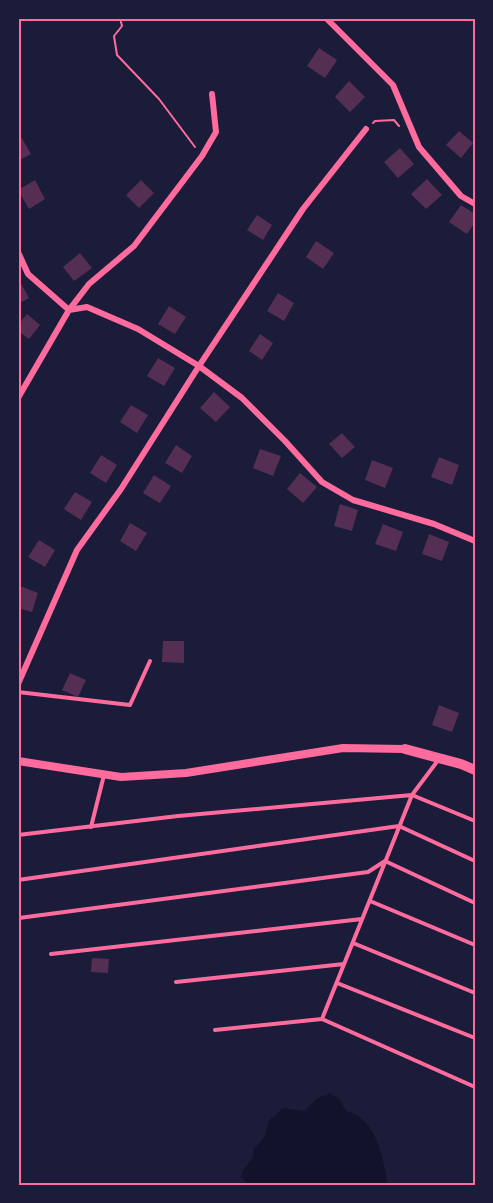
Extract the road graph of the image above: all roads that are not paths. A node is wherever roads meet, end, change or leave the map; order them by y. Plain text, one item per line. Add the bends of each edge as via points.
1 (326, 18) edge
2 (212, 94) dead end
3 (366, 129) road end
4 (475, 204) edge
5 (18, 252) edge
6 (69, 310) junction
7 (199, 366) junction
8 (18, 398) edge
9 (475, 541) edge
10 (150, 661) dead end
11 (18, 684) edge
12 (18, 692) edge
13 (405, 749) joint
14 (440, 758) junction
15 (18, 761) edge
16 (475, 770) edge
17 (104, 774) junction
18 (412, 795) junction
19 (475, 821) edge
20 (399, 826) junction
21 (91, 827) junction
22 (18, 836) edge
23 (385, 861) junction
24 (475, 861) edge
25 (18, 880) edge
26 (370, 901) junction
27 (475, 903) edge
28 (19, 918) edge
29 (362, 919) junction
30 (352, 943) junction
31 (475, 945) edge
32 (51, 954) dead end
33 (344, 964) junction
34 (176, 982) dead end
35 (337, 983) junction
36 (475, 993) edge
37 (322, 1019) junction
38 (215, 1030) dead end
39 (475, 1038) edge
40 (475, 1087) edge

1 - 4 street via 393,85 419,147 461,196
2 - 6 street via 216,132 202,156 134,246 89,284
3 - 7 street via 303,209
5 - 6 street via 28,274
6 - 7 street via 87,308 138,329
6 - 8 street
7 - 9 street via 242,398 322,482 353,500 434,524
7 - 11 street via 77,550
10 - 12 lane via 130,705
13 - 14 main road
13 - 17 street via 343,748 186,773 121,777
14 - 16 main road
14 - 18 lane
15 - 17 street
17 - 21 lane
18 - 19 lane
18 - 20 lane
18 - 21 lane
20 - 23 lane
20 - 24 lane
20 - 25 lane
21 - 22 lane
23 - 26 lane
23 - 27 lane
23 - 28 lane via 368,872
26 - 29 lane
26 - 31 lane
29 - 30 lane
29 - 32 lane
30 - 33 lane
30 - 36 lane
33 - 34 lane
33 - 35 lane
35 - 37 lane
35 - 39 lane
37 - 38 lane
37 - 40 lane

